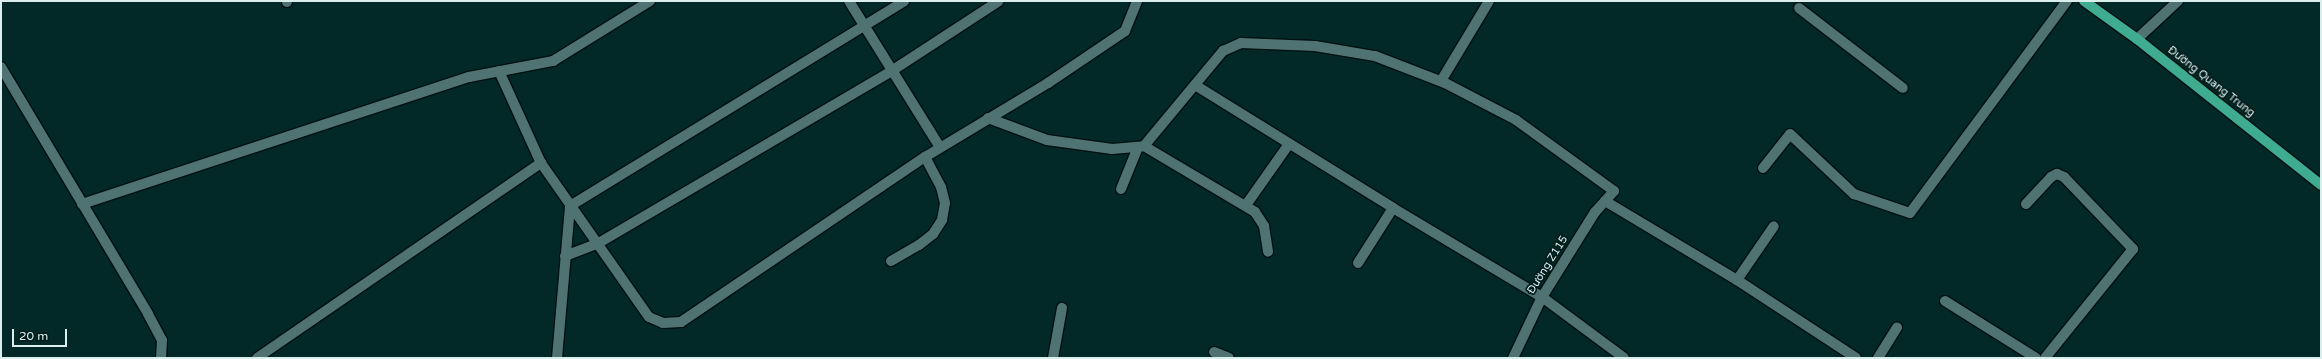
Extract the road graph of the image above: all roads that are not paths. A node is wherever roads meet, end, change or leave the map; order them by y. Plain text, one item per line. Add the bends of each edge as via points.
1 (650, 1) edge
2 (849, 1) edge
3 (904, 1) edge
4 (1000, 1) edge
5 (1137, 1) edge
6 (1489, 1) edge
7 (2067, 1) edge
8 (2084, 1) edge
9 (2178, 1) edge
10 (1799, 8) dead end
11 (864, 27) junction
12 (2137, 39) junction
13 (1, 67) edge
14 (892, 70) junction
15 (499, 71) junction
16 (1441, 81) junction
17 (1196, 84) junction
18 (1903, 88) dead end
19 (988, 118) junction
20 (1289, 144) junction
21 (940, 147) junction
22 (1141, 147) junction
23 (925, 157) junction
24 (541, 163) junction
25 (1763, 168) dead end
26 (2321, 185) edge
27 (1121, 190) dead end
28 (1605, 201) junction
29 (82, 204) junction
30 (2026, 204) dead end
31 (1246, 205) junction
32 (570, 206) junction
33 (1393, 208) junction
34 (1774, 226) dead end
35 (597, 244) junction
36 (1268, 252) dead end
37 (565, 256) junction
38 (891, 260) dead end
39 (1358, 263) dead end
40 (1737, 280) junction
41 (1542, 297) junction
42 (1945, 301) dead end
43 (1062, 308) dead end
44 (1898, 327) dead end
45 (1214, 352) dead end
46 (161, 358) edge
47 (257, 358) edge
48 (558, 358) edge
49 (1053, 358) edge
50 (1229, 358) edge
51 (1513, 358) edge
52 (1624, 358) edge
53 (1856, 358) edge
54 (1878, 358) edge
55 (2036, 358) edge
56 (2045, 358) edge

1 - 15 street via 552,61
2 - 11 street
3 - 11 street
4 - 14 street
5 - 19 street via 1125,31 1048,83
6 - 16 street
7 - 25 street via 1910,213 1854,194 1790,134
8 - 12 main road, Đường Quang Trung
9 - 12 street
10 - 18 street
11 - 14 street
11 - 32 street
12 - 26 main road, Đường Quang Trung
13 - 29 street
14 - 21 street
14 - 35 street
15 - 24 street
15 - 29 street via 469,76
16 - 17 street via 1375,56 1315,46 1242,43 1223,51
16 - 28 street, Đường Z115 via 1516,120 1614,191
17 - 20 street
17 - 22 street
19 - 21 street
19 - 22 street via 1047,140 1112,149
20 - 31 street
20 - 33 street
21 - 23 street
22 - 27 street
22 - 31 street
23 - 35 street via 681,322 663,323 649,317
23 - 38 street via 941,187 945,203 942,220 933,234 919,245
24 - 32 street
24 - 47 street
28 - 40 street
28 - 41 street, Đường Z115
29 - 46 street via 155,327 163,345
30 - 56 street via 2051,177 2057,174 2064,177 2133,249
31 - 36 street via 1255,212 1264,226
32 - 35 street
32 - 37 street
33 - 39 street
33 - 41 street
34 - 40 street
35 - 37 street
37 - 48 street
40 - 53 street
41 - 51 street, Đường Z115
41 - 52 street
42 - 55 street
43 - 49 street
44 - 54 street
45 - 50 street

